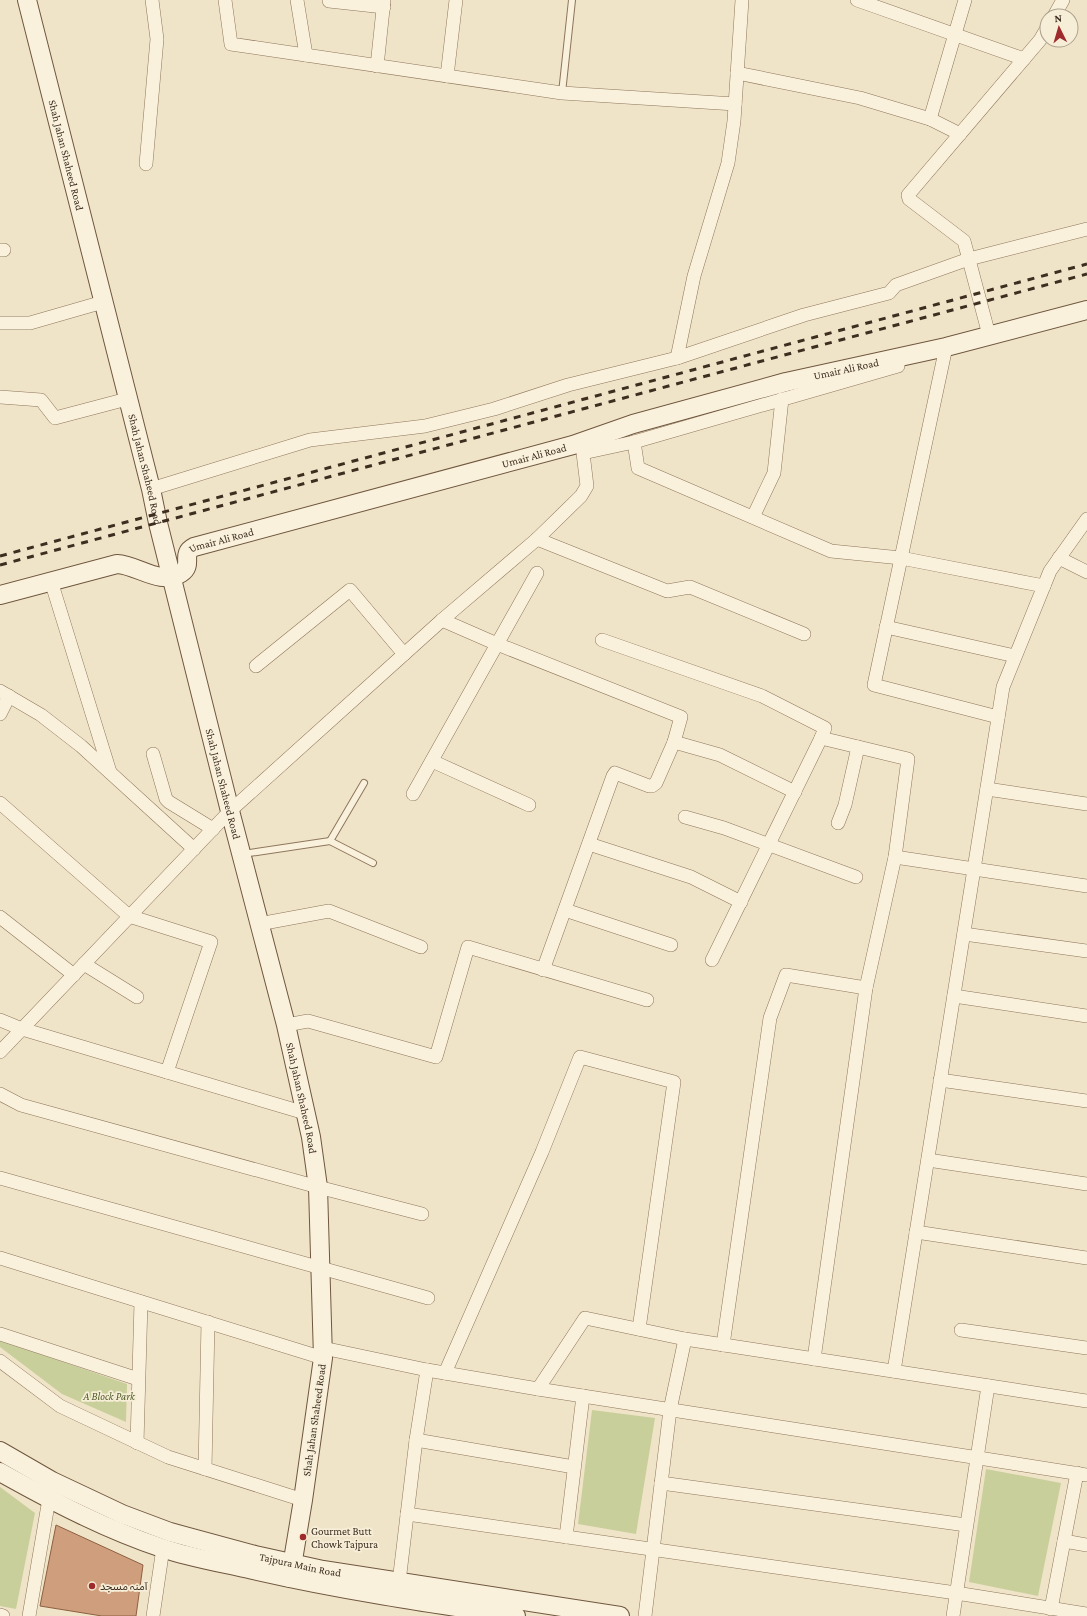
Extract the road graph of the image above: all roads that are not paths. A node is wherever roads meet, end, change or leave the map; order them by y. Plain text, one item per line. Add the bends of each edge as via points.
1 (27, 0) edge
2 (152, 0) edge
3 (225, 0) edge
4 (297, 0) edge
5 (456, 0) edge
6 (572, 0) edge
7 (742, 0) edge
8 (857, 0) edge
9 (965, 0) edge
10 (329, 1) dead end
11 (384, 3) edge
12 (954, 35) junction
13 (1039, 41) edge
14 (306, 55) junction
15 (1024, 59) junction
16 (377, 66) junction
17 (737, 73) junction
18 (447, 76) junction
19 (562, 93) junction
20 (735, 104) junction
21 (930, 119) junction
22 (960, 134) junction
23 (146, 164) dead end
24 (1087, 229) edge
25 (969, 260) junction
26 (103, 302) junction
27 (1087, 310) edge
28 (0, 323) edge
29 (989, 336) junction
30 (946, 347) junction
31 (677, 358) junction
32 (0, 397) edge
33 (127, 399) junction
34 (782, 399) junction
35 (634, 442) junction
36 (578, 449) junction
37 (151, 489) junction
38 (753, 518) junction
39 (1087, 519) edge
40 (537, 539) junction
41 (901, 558) junction
42 (1059, 558) junction
43 (1087, 572) edge
44 (537, 573) dead end
45 (172, 576) junction
46 (51, 581) junction
47 (1044, 586) junction
48 (0, 595) edge
49 (442, 620) junction
50 (886, 627) junction
51 (804, 634) dead end
52 (602, 640) dead end
53 (497, 644) junction
54 (404, 654) junction
55 (1015, 656) junction
56 (256, 666) dead end
57 (4, 693) edge
58 (0, 714) edge
59 (998, 717) junction
60 (821, 738) junction
61 (674, 742) junction
62 (858, 747) junction
63 (153, 754) dead end
64 (432, 761) junction
65 (110, 772) junction
66 (364, 783) dead end
67 (987, 789) junction
68 (795, 792) junction
69 (413, 794) dead end
70 (0, 803) edge
71 (1087, 804) edge
72 (529, 805) dead end
73 (230, 811) junction
74 (685, 817) dead end
75 (838, 822) dead end
76 (213, 829) junction
77 (330, 841) junction
78 (589, 844) junction
79 (768, 845) junction
80 (194, 849) junction
81 (242, 854) junction
82 (894, 857) junction
83 (373, 864) dead end
84 (974, 870) junction
85 (856, 877) dead end
86 (1087, 886) edge
87 (741, 902) junction
88 (565, 910) junction
89 (129, 916) junction
90 (0, 917) edge
91 (259, 924) junction
92 (964, 934) junction
93 (671, 945) dead end
94 (421, 947) dead end
95 (1087, 951) edge
96 (712, 960) dead end
97 (84, 964) junction
98 (543, 970) junction
99 (74, 975) junction
100 (866, 988) junction
101 (954, 996) junction
102 (137, 997) dead end
103 (646, 1000) dead end
104 (1087, 1016) edge
105 (0, 1020) edge
106 (286, 1025) junction
107 (22, 1029) junction
108 (0, 1052) edge
109 (167, 1072) junction
110 (940, 1080) junction
111 (0, 1094) edge
112 (1087, 1101) edge
113 (305, 1113) junction
114 (928, 1160) junction
115 (0, 1178) edge
116 (1087, 1184) edge
117 (318, 1187) junction
118 (422, 1214) dead end
119 (916, 1232) junction
120 (0, 1258) edge
121 (1087, 1258) edge
122 (321, 1267) junction
123 (428, 1298) dead end
124 (141, 1302) junction
125 (208, 1322) junction
126 (638, 1329) junction
127 (961, 1330) dead end
128 (0, 1334) edge
129 (685, 1339) junction
130 (723, 1345) junction
131 (1087, 1348) edge
132 (323, 1353) junction
133 (814, 1359) junction
134 (0, 1361) edge
135 (427, 1370) junction
136 (894, 1372) junction
137 (445, 1373) junction
138 (138, 1379) junction
139 (988, 1386) junction
140 (538, 1389) junction
141 (583, 1396) junction
142 (1087, 1401) edge
143 (670, 1410) junction
144 (416, 1440) junction
145 (137, 1443) junction
146 (0, 1451) edge
147 (977, 1456) junction
148 (574, 1467) junction
149 (205, 1469) junction
150 (0, 1472) edge
151 (1082, 1474) edge
152 (661, 1483) junction
153 (49, 1500) junction
154 (303, 1500) junction
155 (407, 1514) junction
156 (966, 1525) junction
157 (566, 1537) junction
158 (1064, 1541) junction
159 (1087, 1545) edge
160 (163, 1548) junction
161 (652, 1550) junction
162 (291, 1571) junction
163 (399, 1582) junction
164 (956, 1593) junction
165 (435, 1609) edge
166 (1051, 1609) junction
167 (512, 1612) edge
168 (1087, 1614) edge
169 (0, 1615) edge
170 (3, 1616) edge
171 (29, 1616) edge
172 (153, 1616) edge
173 (620, 1616) edge
174 (645, 1616) edge
175 (953, 1616) edge

1 - 26 street, Shah Jahan Shaheed Road
2 - 23 street via 157,39
3 - 14 street via 231,44
4 - 14 street
5 - 18 street
6 - 19 lane
7 - 17 street
8 - 12 street
9 - 12 street
10 - 11 street
11 - 16 street
12 - 15 street
12 - 21 street
13 - 15 street
14 - 16 street
15 - 22 street
16 - 18 street
17 - 20 street
17 - 21 street via 860,98
18 - 19 street
19 - 20 street
20 - 31 street via 728,163 694,276
21 - 22 street
22 - 25 street via 908,195 909,199 964,241
24 - 25 street
25 - 29 street
25 - 31 street via 896,285 889,293 804,315
26 - 28 street via 30,323
26 - 33 street, Shah Jahan Shaheed Road
27 - 29 street, Umair Ali Road
29 - 30 street, Umair Ali Road
30 - 34 street via 904,364
30 - 36 street, Umair Ali Road via 786,382 633,424
30 - 41 street
31 - 37 street via 568,385 494,409 426,426 310,440
32 - 33 street via 41,400 55,418
33 - 37 street, Shah Jahan Shaheed Road
34 - 35 street
34 - 38 street via 774,473
35 - 36 street
35 - 38 street via 638,468
36 - 40 street via 587,486 582,496
36 - 45 street, Umair Ali Road via 194,547 187,553 186,569
37 - 45 street, Shah Jahan Shaheed Road
38 - 41 street via 831,551
39 - 42 street
40 - 49 street
40 - 51 street via 667,591 690,587
41 - 47 street
41 - 50 street
42 - 43 street
42 - 47 street
44 - 53 street
45 - 46 street via 158,576 126,564 117,564
45 - 73 street, Shah Jahan Shaheed Road
46 - 48 street
46 - 65 street
47 - 55 street
49 - 53 street
49 - 54 street
50 - 55 street
50 - 59 street via 874,684
52 - 60 street via 762,696 826,728
53 - 61 street via 676,714 681,717
53 - 64 street
54 - 56 street via 350,590
54 - 73 street
55 - 59 street via 1003,687
57 - 58 street
57 - 65 street via 41,715
59 - 67 street
60 - 62 street
60 - 68 street
61 - 68 street via 720,755
61 - 78 street via 656,783 652,786 615,773
62 - 75 street via 845,805
62 - 82 street via 908,759
63 - 76 street via 166,799
64 - 69 street
64 - 72 street
65 - 80 street
66 - 77 lane
67 - 71 street
67 - 84 street
68 - 79 street
70 - 89 street
73 - 76 street
73 - 81 street, Shah Jahan Shaheed Road
74 - 79 street via 724,828
76 - 80 street
77 - 81 lane
77 - 83 lane
78 - 87 street via 691,877
78 - 88 street
79 - 85 street
79 - 87 street
80 - 89 street
81 - 91 street, Shah Jahan Shaheed Road
82 - 84 street
82 - 100 street
84 - 86 street
84 - 92 street
87 - 96 street
88 - 93 street
88 - 98 street
89 - 97 street
89 - 109 street via 212,942
90 - 99 street
91 - 94 street via 329,911
91 - 106 street, Shah Jahan Shaheed Road
92 - 95 street
92 - 101 street
97 - 99 street
97 - 102 street
98 - 103 street
98 - 106 street via 468,948 436,1057 308,1021
99 - 107 street
100 - 130 street via 786,975 770,1018
100 - 133 street
101 - 104 street
101 - 110 street
105 - 107 street
106 - 113 street, Shah Jahan Shaheed Road
107 - 108 street
107 - 109 street
109 - 113 street
110 - 112 street
110 - 114 street
111 - 117 street via 21,1105
113 - 117 street, Shah Jahan Shaheed Road
114 - 116 street
114 - 119 street
115 - 122 street
117 - 118 street
117 - 122 street, Shah Jahan Shaheed Road
119 - 121 street
119 - 136 street
120 - 124 street
122 - 123 street
122 - 132 street, Shah Jahan Shaheed Road
124 - 125 street
124 - 138 street
125 - 132 street
125 - 149 street
126 - 129 street
126 - 137 street via 674,1082 580,1057 542,1152
126 - 140 street via 585,1318
127 - 131 street
128 - 138 street
129 - 130 street
129 - 143 street
130 - 133 street
132 - 135 street
132 - 154 street, Shah Jahan Shaheed Road
133 - 136 street
134 - 145 street via 60,1406
135 - 137 street
135 - 144 street
136 - 139 street
137 - 140 street
138 - 145 street
139 - 142 street
139 - 147 street
140 - 141 street
141 - 143 street
141 - 148 street
143 - 147 street
143 - 152 street
144 - 148 street
144 - 155 street
145 - 149 street via 168,1457
146 - 162 street, Tajpura Main Road via 52,1481 122,1514 170,1532 255,1555
147 - 151 street
147 - 156 street
148 - 157 street
149 - 154 street
150 - 153 street, Tajpura Main Road
151 - 158 street
152 - 156 street
152 - 161 street
153 - 160 street, Tajpura Main Road via 116,1531
153 - 171 street
154 - 162 street, Shah Jahan Shaheed Road
155 - 157 street
155 - 163 street
156 - 164 street
157 - 161 street
158 - 159 street
158 - 166 street
160 - 162 street, Tajpura Main Road
160 - 172 street
161 - 164 street
161 - 174 street
162 - 163 street, Tajpura Main Road via 323,1570
162 - 165 street, Tajpura Main Road via 331,1586
163 - 167 street, Tajpura Main Road
164 - 166 street
164 - 175 street
165 - 167 street, Tajpura Main Road
166 - 168 street
167 - 173 street, Tajpura Main Road
169 - 170 street

